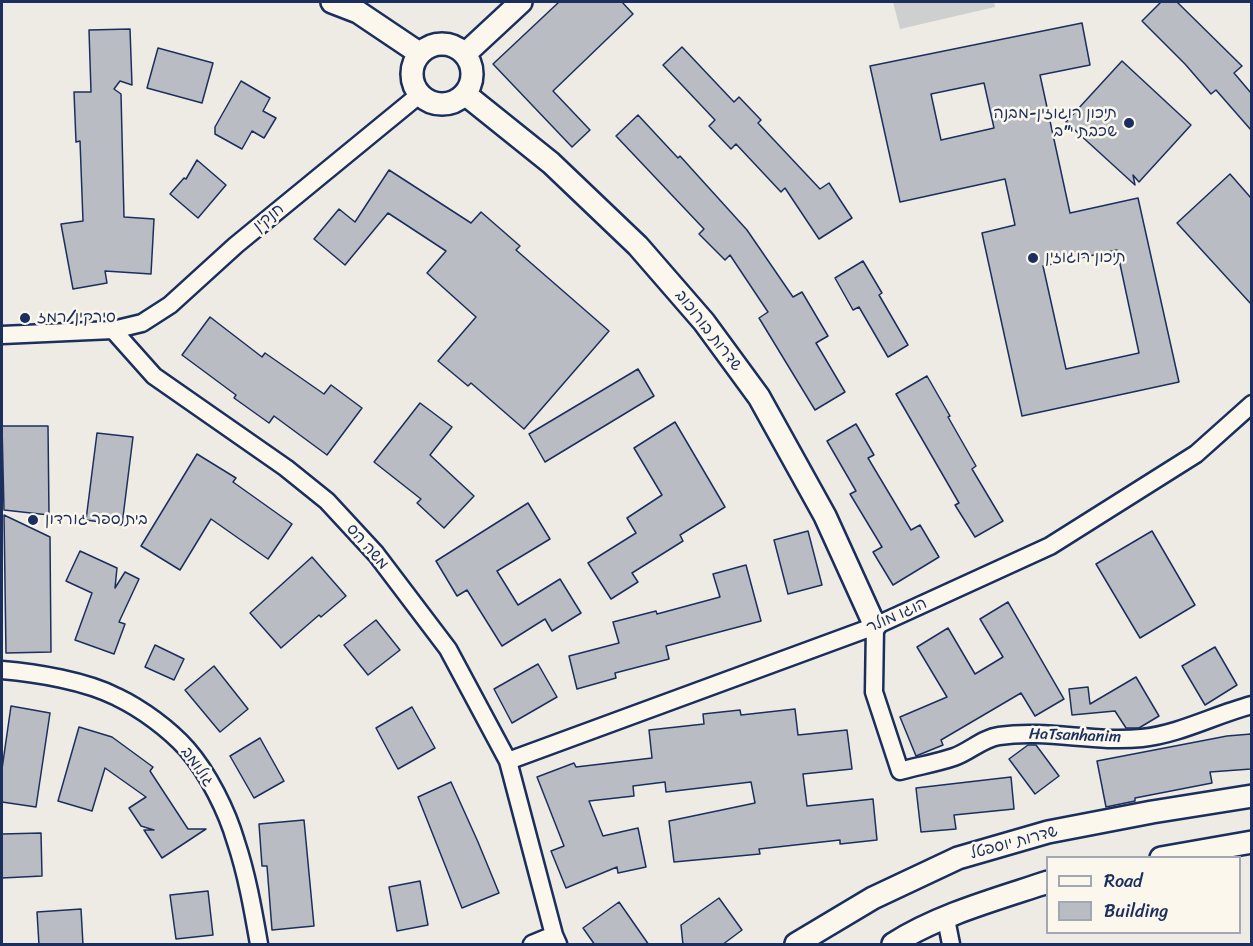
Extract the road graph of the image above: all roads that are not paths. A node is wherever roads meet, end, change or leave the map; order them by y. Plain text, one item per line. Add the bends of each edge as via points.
1 (332, 2) edge
2 (521, 2) edge
3 (419, 54) junction
4 (465, 54) junction
5 (465, 94) junction
6 (419, 95) junction
7 (113, 330) junction
8 (2, 335) edge
9 (1251, 404) edge
10 (875, 626) junction
11 (2, 670) edge
12 (1251, 705) edge
13 (508, 760) junction
14 (1251, 796) edge
15 (1251, 842) edge
16 (1172, 856) edge
17 (1046, 882) edge
18 (946, 919) junction
19 (556, 940) edge
20 (259, 945) edge
21 (532, 945) edge
22 (796, 945) edge
23 (893, 945) edge
24 (951, 945) edge

1 - 3 street via 358,12
2 - 4 street
3 - 4 street via 427,47 447,44
3 - 6 street via 411,79
4 - 5 street via 472,74
5 - 6 street via 447,104 437,104
5 - 10 street, שדרות בורוכוב via 551,162 638,246 704,322 759,397 825,516
6 - 7 street, חנקין via 236,245 170,305 142,323
7 - 8 street
7 - 13 street, משה הס via 154,376 286,468 334,508 376,554 448,649
9 - 10 street, הוגו מולר via 1196,454 1050,546
10 - 12 street, HaTsanhanim via 874,692 900,771 954,757 997,736 1140,738 1178,731
10 - 13 street, הוגו מולר
11 - 20 street, גולומב via 71,681 117,696 155,721 187,749 226,814 250,893
13 - 19 street, משה הס
14 - 22 street, שדרות יוספטל via 1048,832 958,858 873,898
15 - 16 street
17 - 18 street
18 - 23 street
18 - 24 street
19 - 21 street

